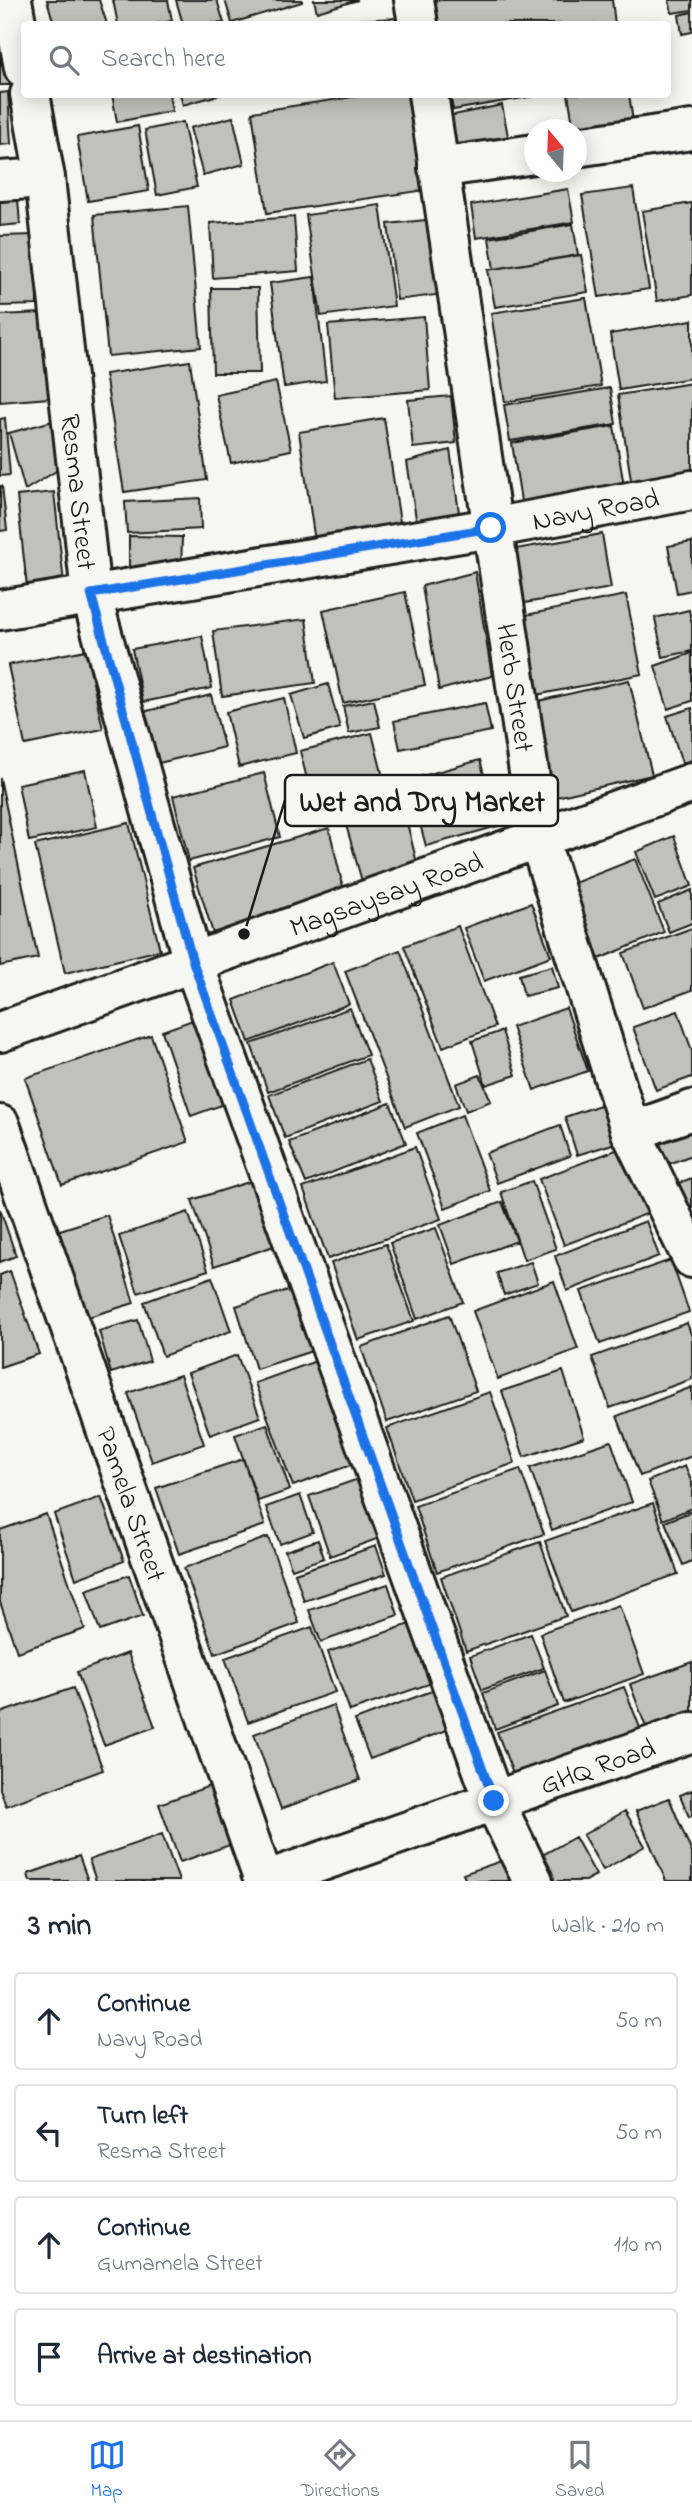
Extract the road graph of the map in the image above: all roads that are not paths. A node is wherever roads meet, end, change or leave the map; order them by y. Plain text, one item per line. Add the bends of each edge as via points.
1 (12, 0) edge
2 (414, 0) edge
3 (418, 21) edge
4 (21, 51) edge
5 (31, 98) edge
6 (429, 98) edge
7 (692, 130) edge
8 (587, 145) edge
9 (524, 155) edge
10 (439, 168) junction
11 (45, 178) junction
12 (0, 181) edge
13 (692, 491) edge
14 (491, 528) junction
15 (91, 594) junction
16 (0, 610) edge
17 (692, 783) edge
18 (539, 839) junction
19 (193, 962) junction
20 (0, 1032) edge
21 (692, 1110) edge
22 (0, 1125) edge
23 (631, 1132) junction
24 (692, 1258) edge
25 (692, 1732) edge
26 (494, 1801) junction
27 (265, 1881) edge
28 (533, 1881) edge

1 - 4 street
2 - 3 street
5 - 11 street, Resma Street
6 - 10 street, Herb Street
7 - 8 street
9 - 10 street
10 - 14 street, Herb Street
11 - 12 street
11 - 15 street, Resma Street
13 - 14 street, Navy Road
14 - 15 street, Navy Road
14 - 18 street, Herb Street
15 - 16 street, Navy Road
15 - 19 street, Resma Street
17 - 18 street, Magsaysay Road
18 - 19 street, Magsaysay Road
18 - 23 street, Herb Street
19 - 20 street, Magsaysay Road
19 - 26 street, Resma Street
21 - 23 street
22 - 27 street, Pamela Street
23 - 24 street, Herb Street
25 - 26 street, GHQ Road
26 - 27 street, GHQ Road
26 - 28 street, Resma Street

